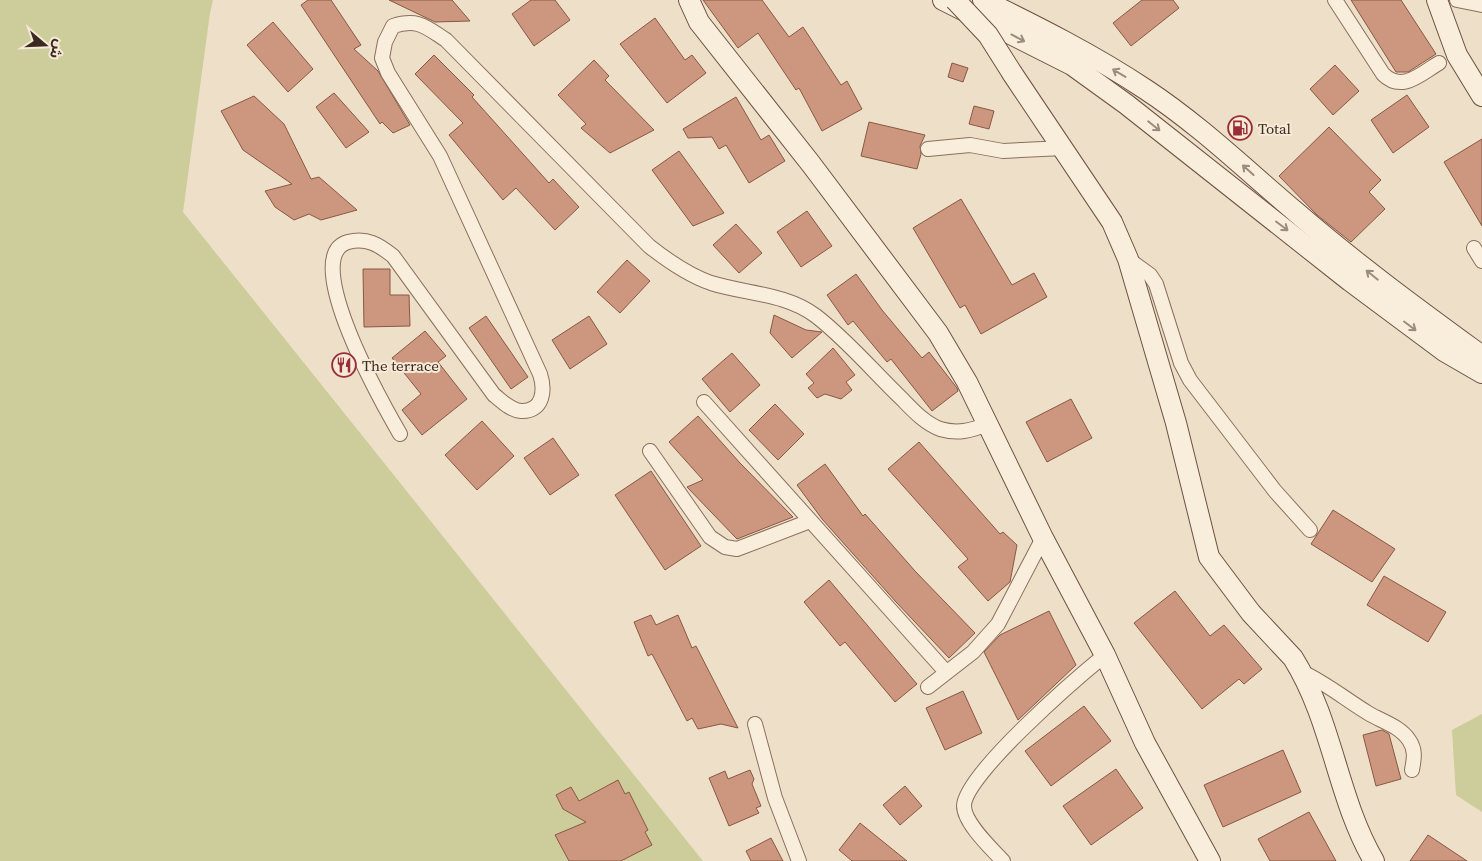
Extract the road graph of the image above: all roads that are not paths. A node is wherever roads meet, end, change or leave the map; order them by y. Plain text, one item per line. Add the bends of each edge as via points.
1 (674, 0) edge
2 (690, 0) edge
3 (944, 0) edge
4 (955, 0) edge
5 (983, 0) edge
6 (1334, 0) edge
7 (1438, 0) edge
8 (1446, 0) edge
9 (1457, 0) edge
10 (1482, 5) edge
11 (699, 22) junction
12 (1439, 63) dead end
13 (1482, 96) edge
14 (928, 148) dead end
15 (1064, 148) junction
16 (1474, 248) dead end
17 (1128, 259) junction
18 (1482, 261) edge
19 (1460, 340) junction
20 (1482, 342) edge
21 (1482, 356) edge
22 (1482, 373) edge
23 (704, 402) dead end
24 (987, 424) junction
25 (400, 434) dead end
26 (650, 451) dead end
27 (810, 521) junction
28 (1310, 530) dead end
29 (1043, 538) junction
30 (1105, 655) junction
31 (946, 672) junction
32 (1302, 672) junction
33 (928, 687) dead end
34 (755, 724) dead end
35 (1412, 770) dead end
36 (799, 861) edge
37 (1003, 861) edge
38 (1210, 861) edge
39 (1374, 861) edge

1 - 11 street via 686,14
2 - 11 street
3 -> 22 street via 1072,65 1413,328
4 - 15 street, bridge via 988,35
19 -> 5 street via 1374,277 1210,136 1146,89 1036,26
6 - 12 street via 1383,74 1392,81 1403,83
7 - 8 street
7 - 13 street via 1457,55
9 - 10 street
11 - 24 street via 938,333
14 - 15 street via 970,145 1004,150
15 - 17 street via 1112,222
16 - 18 street
17 - 28 street via 1150,275 1156,284 1181,363 1190,380 1275,491
17 - 32 street via 1176,423 1209,557 1226,583
19 - 20 street
19 - 21 street
23 - 27 street
24 - 25 street via 971,432 939,428 920,417 816,316 773,296 712,283 672,263 649,246 446,40 408,21 393,26 382,58 440,156 544,387 542,400 533,409 521,411 508,406 494,395 393,256 377,244 360,239 345,242 334,254 331,267 340,304 366,372
24 - 29 street
26 - 27 street via 710,537 725,547 737,549
27 - 31 street
29 - 30 street
29 - 31 street via 998,624 973,652
30 - 37 street via 1071,682 1015,738 978,777 967,795 964,807 968,820
30 - 38 street via 1145,743
31 - 33 street
32 - 35 street via 1400,731 1412,746
32 - 39 street via 1320,709 1348,800
34 - 36 street via 775,798

